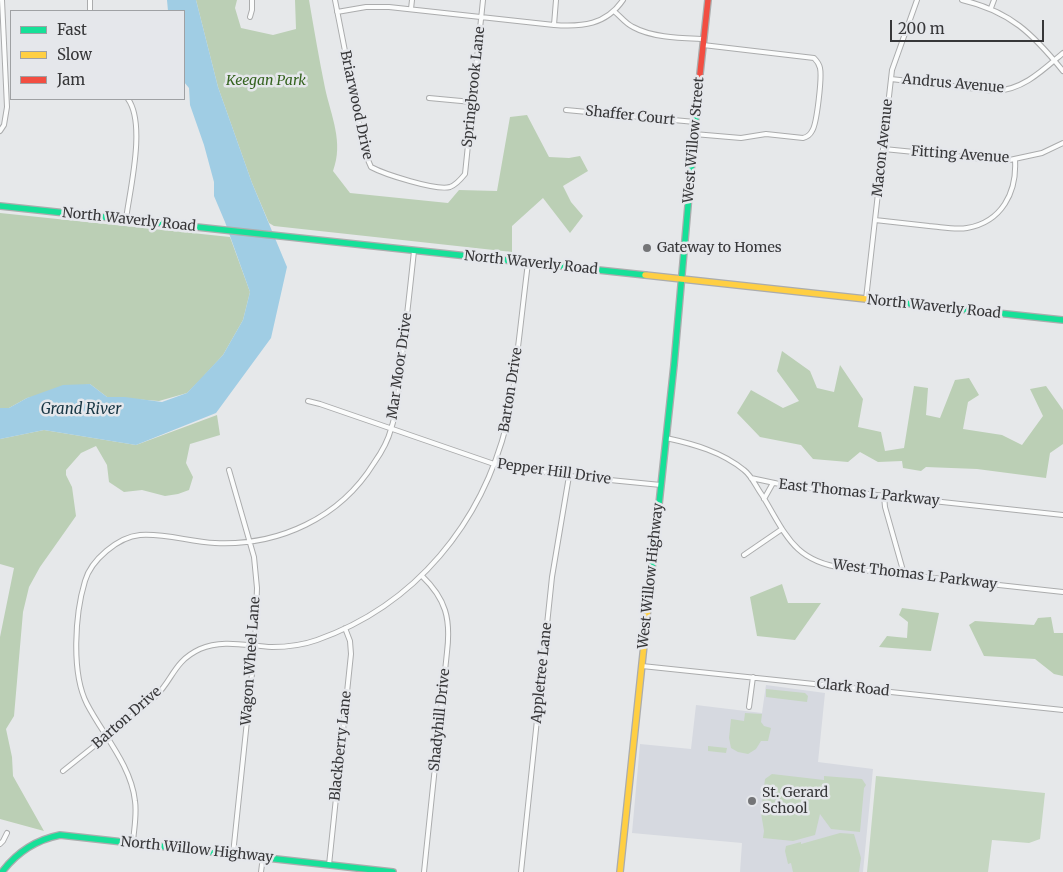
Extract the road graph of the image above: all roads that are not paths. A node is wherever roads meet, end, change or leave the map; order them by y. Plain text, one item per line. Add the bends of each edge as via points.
1 (2, 0) edge
2 (252, 0) edge
3 (335, 0) edge
4 (412, 0) edge
5 (483, 0) edge
6 (556, 0) edge
7 (623, 0) edge
8 (708, 0) edge
9 (917, 0) edge
10 (962, 0) edge
11 (994, 0) edge
12 (991, 8) junction
13 (410, 9) junction
14 (337, 12) junction
15 (615, 12) junction
16 (250, 17) dead end
17 (481, 17) junction
18 (554, 24) junction
19 (704, 42) junction
20 (1063, 53) edge
21 (1054, 60) junction
22 (1063, 71) edge
23 (891, 79) junction
24 (429, 98) dead end
25 (128, 100) edge
26 (472, 102) junction
27 (566, 110) dead end
28 (695, 122) junction
29 (0, 130) edge
30 (694, 134) junction
31 (1063, 143) edge
32 (884, 149) junction
33 (1015, 160) junction
34 (465, 174) joint
35 (0, 206) edge
36 (126, 219) junction
37 (876, 220) junction
38 (414, 252) junction
39 (528, 263) junction
40 (681, 280) junction
41 (866, 300) junction
42 (1063, 320) edge
43 (308, 401) dead end
44 (391, 430) junction
45 (666, 438) junction
46 (494, 464) junction
47 (229, 470) dead end
48 (569, 476) junction
49 (751, 478) junction
50 (773, 483) junction
51 (661, 485) junction
52 (884, 496) junction
53 (764, 499) junction
54 (1063, 515) edge
55 (782, 529) junction
56 (251, 542) junction
57 (744, 555) dead end
58 (904, 574) junction
59 (422, 576) junction
60 (1063, 592) edge
61 (345, 628) junction
62 (255, 645) junction
63 (642, 666) junction
64 (753, 677) junction
65 (750, 707) dead end
66 (1063, 710) edge
67 (106, 736) junction
68 (63, 771) dead end
69 (7, 833) dead end
70 (133, 842) junction
71 (0, 844) edge
72 (233, 854) junction
73 (263, 857) junction
74 (329, 865) junction
75 (344, 869) edge
76 (2, 872) edge
77 (261, 872) edge
78 (393, 872) edge
79 (424, 872) edge
80 (520, 872) edge
81 (620, 872) edge

1 - 29 street via 7,107
2 - 16 street
3 - 14 street, Briarwood Drive
4 - 13 street
5 - 17 street, Springbrook Lane
6 - 18 street
7 - 15 street
8 - 19 street, West Willow Street
9 - 23 street, Macon Avenue
10 - 12 street
11 - 12 street
12 - 21 street via 1038,41
13 - 14 street via 366,7
13 - 17 street
14 - 34 street, Briarwood Drive via 370,167 396,178 440,187 450,187
15 - 18 street via 579,26
15 - 19 street via 644,32
17 - 18 street
17 - 26 street, Springbrook Lane
19 - 28 street, West Willow Street
19 - 30 street, Shaffer Court via 814,58 821,74 812,134 803,138 766,134 740,138
20 - 21 street, Andrus Avenue
21 - 22 street
21 - 23 street, Andrus Avenue via 1025,84 1009,90
23 - 32 street, Macon Avenue
24 - 26 street
25 - 36 street via 135,113 136,127
26 - 34 street, Springbrook Lane
27 - 28 street, Shaffer Court
28 - 30 street, West Willow Street
30 - 40 street, West Willow Street
31 - 33 street, Fitting Avenue
32 - 33 street, Fitting Avenue
32 - 37 street, Macon Avenue
33 - 37 street via 1010,196 1002,208 979,225 952,228
35 - 36 street, North Waverly Road
36 - 38 street, North Waverly Road
37 - 41 street, Macon Avenue
38 - 39 street, North Waverly Road
38 - 44 street, Mar Moor Drive via 398,396
39 - 40 street, North Waverly Road
39 - 46 street, Barton Drive via 511,405
40 - 41 street, North Waverly Road
40 - 45 street, West Willow Highway
41 - 42 street, North Waverly Road
43 - 44 street, Pepper Hill Drive
44 - 46 street, Pepper Hill Drive
44 - 56 street, Mar Moor Drive via 368,472 334,508 297,529
45 - 49 street, East Thomas L Parkway via 711,450 744,470
45 - 51 street, West Willow Highway
46 - 48 street, Pepper Hill Drive
46 - 59 street, Barton Drive via 470,515 450,546
47 - 56 street, Wagon Wheel Lane
48 - 51 street, Pepper Hill Drive
48 - 80 street, Appletree Lane via 552,578
49 - 50 street, East Thomas L Parkway
49 - 53 street, West Thomas L Parkway
50 - 52 street, East Thomas L Parkway
50 - 53 street
51 - 63 street, West Willow Highway
52 - 54 street, East Thomas L Parkway
52 - 58 street
53 - 55 street, West Thomas L Parkway
55 - 57 street
55 - 58 street, West Thomas L Parkway via 799,550 818,562
56 - 62 street, Wagon Wheel Lane via 257,588
56 - 67 street, Mar Moor Drive via 216,543 138,535 123,540 91,568 81,595 76,667 87,703
58 - 60 street, West Thomas L Parkway
59 - 61 street, Barton Drive via 386,605
59 - 79 street, Shadyhill Drive via 439,595 449,627
61 - 62 street, Barton Drive via 294,646
61 - 74 street, Blackberry Lane via 351,654
62 - 67 street, Barton Drive via 221,643 189,655 174,669 156,696
62 - 72 street, Wagon Wheel Lane
63 - 64 street, Clark Road
63 - 81 street, West Willow Highway
64 - 65 street
64 - 66 street, Clark Road
67 - 68 street, Barton Drive
67 - 70 street, Mar Moor Drive via 124,767 133,792 136,806
69 - 71 street
70 - 72 street, North Willow Highway
70 - 76 street, North Willow Highway via 49,837 26,848
72 - 73 street, North Willow Highway
73 - 74 street, North Willow Highway
73 - 77 street
74 - 75 street, North Willow Highway
75 - 78 street, North Willow Highway

